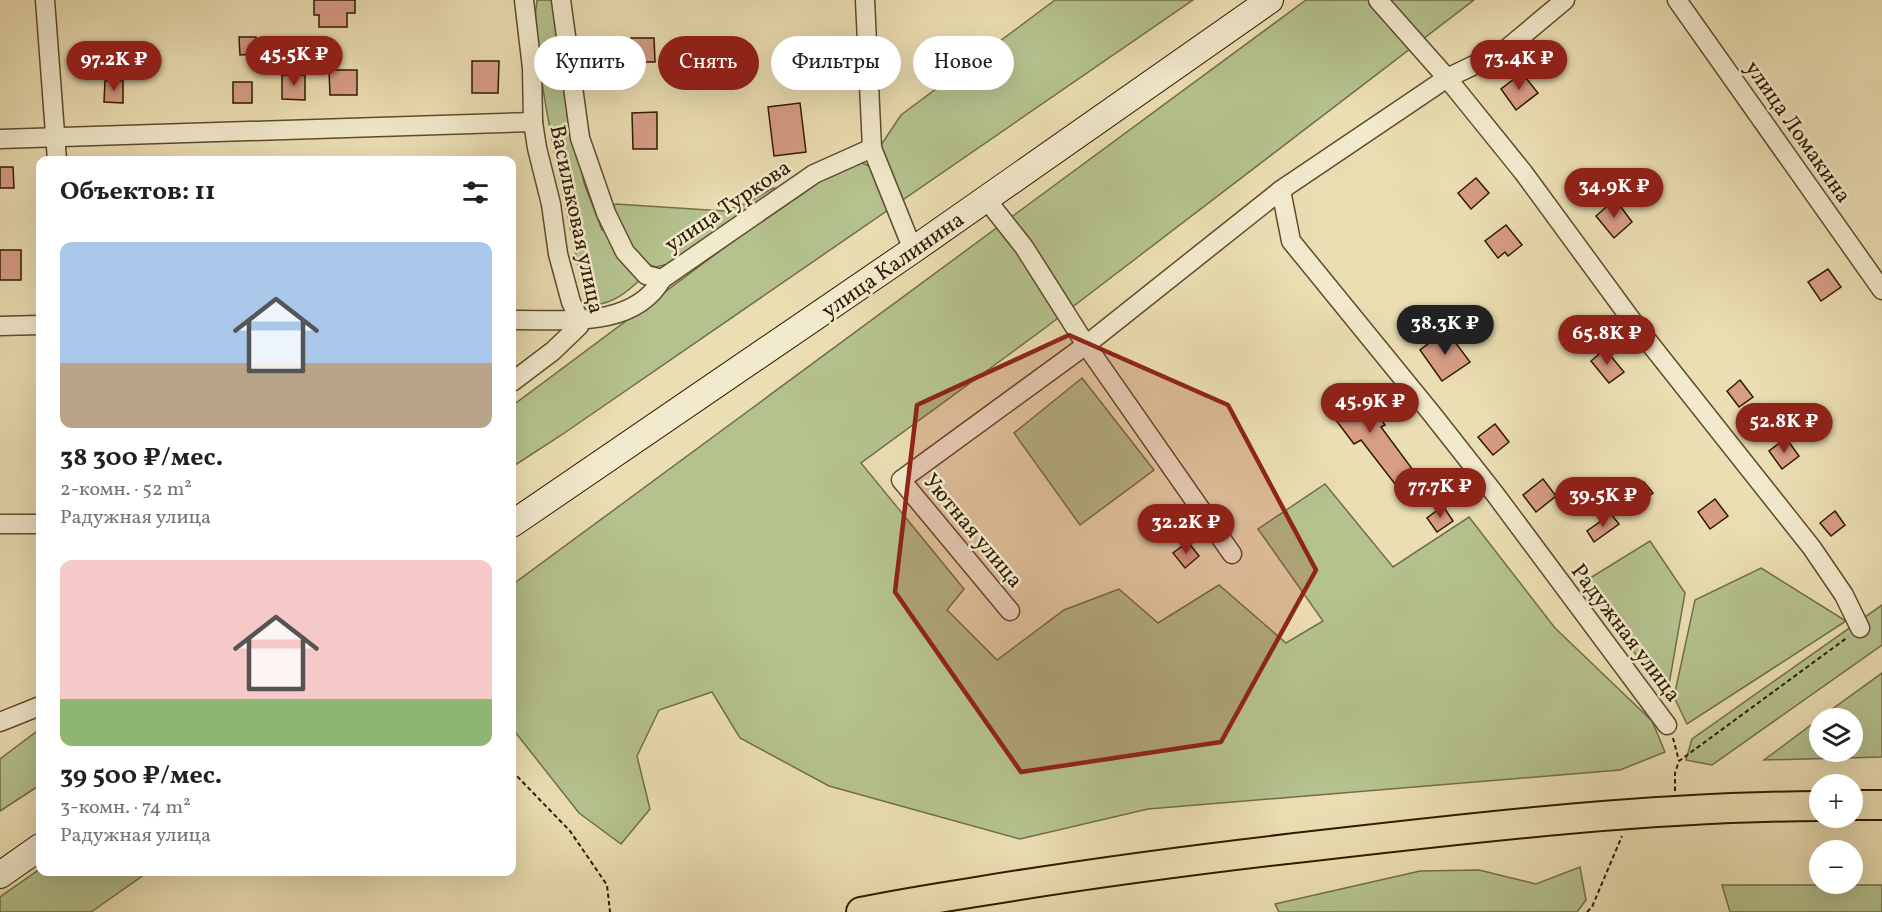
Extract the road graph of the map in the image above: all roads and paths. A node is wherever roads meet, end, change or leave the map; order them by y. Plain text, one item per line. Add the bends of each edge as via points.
1 (45, 0) edge
2 (524, 0) edge
3 (561, 0) edge
4 (864, 0) edge
5 (1270, 0) edge
6 (1378, 0) edge
7 (1565, 0) edge
8 (1677, 0) edge
9 (1448, 78) junction
10 (533, 122) junction
11 (55, 138) junction
12 (0, 139) edge
13 (872, 148) junction
14 (57, 156) edge
15 (1281, 190) junction
16 (986, 199) junction
17 (913, 250) junction
18 (662, 279) junction
19 (1882, 290) edge
20 (579, 319) junction
21 (516, 320) edge
22 (36, 325) edge
23 (0, 326) edge
24 (1086, 345) junction
25 (516, 379) edge
26 (516, 521) edge
27 (0, 524) edge
28 (36, 524) edge
29 (1232, 554) dead end
30 (1010, 611) dead end
31 (1860, 628) joint
32 (36, 708) edge
33 (0, 722) edge
34 (1667, 725) joint
35 (1680, 761) junction
36 (516, 775) edge
37 (1863, 805) edge
38 (1882, 805) edge
39 (1809, 806) edge
40 (1680, 810) junction
41 (1632, 814) junction
42 (36, 851) edge
43 (0, 875) edge
44 (610, 912) edge
45 (861, 912) edge
46 (1587, 912) edge

1 - 11 street
2 - 10 street, Васильковая улица
3 - 18 street, улица Туркова via 580,138 606,213 625,252 646,275
4 - 13 street
5 - 16 main road, улица Калинина
6 - 9 street
7 - 9 street via 1504,51
8 - 19 street, улица Ломакина
9 - 15 street
9 - 31 street via 1636,326 1812,548 1844,595
10 - 11 street
10 - 20 street, Васильковая улица via 558,255
11 - 12 street
11 - 14 street
13 - 17 street
13 - 18 street, улица Туркова via 814,174
15 - 24 street
15 - 34 street, Радужная улица via 1291,242 1495,494
16 - 17 main road, улица Калинина
16 - 24 street via 1024,247
17 - 26 main road, улица Калинина
18 - 20 street via 655,291 627,310 603,318
20 - 21 street
20 - 25 street, Васильковая улица via 579,326 570,335
22 - 23 street
24 - 29 street
24 - 30 street, Уютная улица via 901,480
27 - 28 street
31 - 35 path
32 - 33 street
34 - 35 path
35 - 40 path via 1674,793
36 - 44 path via 570,831 608,885
37 - 38 main road
39 - 40 main road
40 - 41 main road
41 - 45 main road via 1168,862
41 - 46 path
42 - 43 main road

